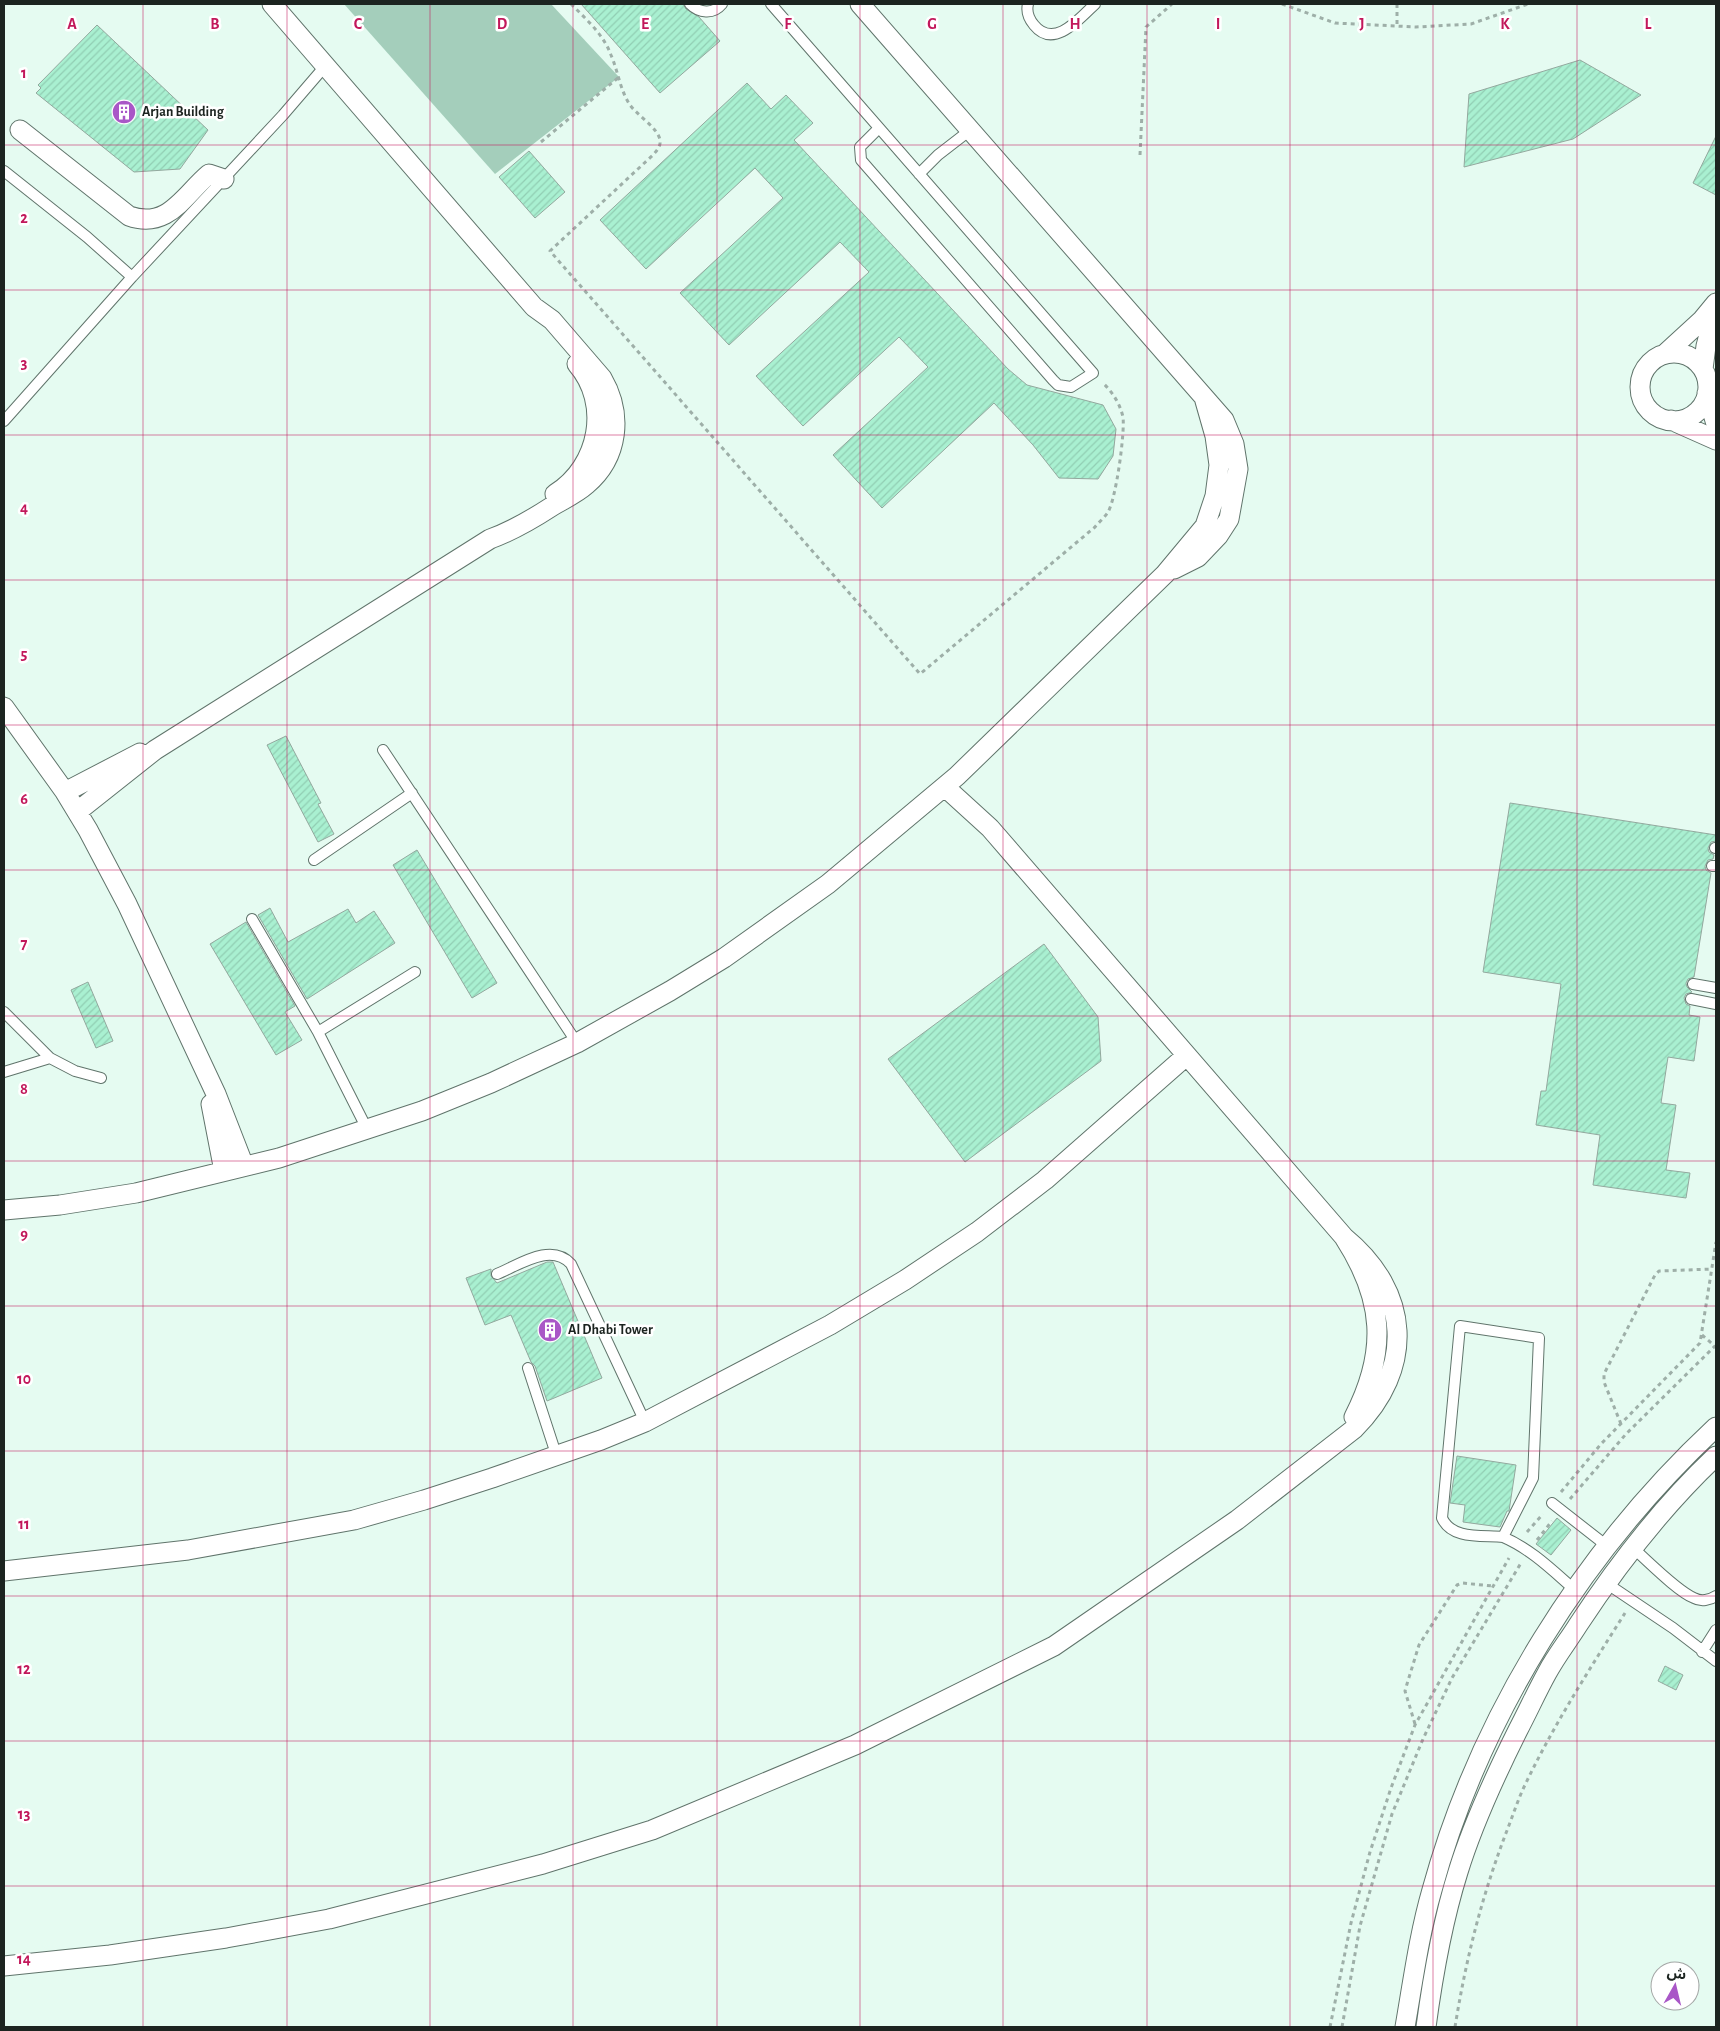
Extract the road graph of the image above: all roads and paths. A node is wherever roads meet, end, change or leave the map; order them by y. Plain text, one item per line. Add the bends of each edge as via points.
1 (272, 4) edge
2 (571, 4) edge
3 (690, 4) edge
4 (722, 4) edge
5 (771, 4) edge
6 (860, 4) edge
7 (1028, 4) edge
8 (1095, 4) edge
9 (1172, 4) edge
10 (1282, 4) edge
11 (1397, 4) edge
12 (1528, 4) edge
13 (1398, 26) junction
14 (326, 65) junction
15 (619, 78) junction
16 (879, 128) junction
17 (20, 130) dead end
18 (970, 131) junction
19 (541, 142) dead end
20 (1140, 155) dead end
21 (4, 171) edge
22 (919, 174) junction
23 (224, 179) junction
24 (132, 277) junction
25 (1716, 305) edge
26 (1666, 353) junction
27 (1703, 369) junction
28 (1094, 372) junction
29 (1707, 393) junction
30 (1670, 420) junction
31 (4, 421) edge
32 (1716, 424) edge
33 (1716, 440) edge
34 (4, 707) edge
35 (155, 750) junction
36 (383, 750) dead end
37 (951, 782) junction
38 (65, 792) junction
39 (412, 793) junction
40 (78, 811) junction
41 (314, 860) dead end
42 (252, 920) dead end
43 (415, 972) dead end
44 (1693, 984) dead end
45 (1716, 988) edge
46 (1691, 999) dead end
47 (1716, 1004) edge
48 (4, 1012) edge
49 (318, 1032) junction
50 (576, 1043) junction
51 (1186, 1056) junction
52 (50, 1058) junction
53 (4, 1072) edge
54 (102, 1078) dead end
55 (211, 1085) junction
56 (368, 1129) junction
57 (244, 1166) junction
58 (224, 1170) junction
59 (4, 1210) edge
60 (1716, 1242) edge
61 (1712, 1270) junction
62 (497, 1274) dead end
63 (1701, 1335) junction
64 (1716, 1346) edge
65 (528, 1368) dead end
66 (645, 1422) junction
67 (1620, 1424) junction
68 (1716, 1427) edge
69 (556, 1454) junction
70 (1716, 1456) edge
71 (1552, 1503) junction
72 (1561, 1510) junction
73 (1503, 1536) junction
74 (1517, 1544) junction
75 (1606, 1546) junction
76 (1633, 1548) junction
77 (1528, 1551) junction
78 (4, 1571) edge
79 (1606, 1583) junction
80 (1493, 1586) junction
81 (1575, 1590) junction
82 (1716, 1596) edge
83 (1632, 1601) junction
84 (1716, 1630) edge
85 (1702, 1652) junction
86 (1716, 1661) edge
87 (1415, 1725) junction
88 (4, 1966) edge
89 (1330, 2027) edge
90 (1342, 2027) edge
91 (1404, 2027) edge
92 (1426, 2027) edge
93 (1455, 2027) edge

1 - 14 street
2 - 15 path via 600,35 611,53
3 - 4 lane via 705,12
5 - 16 lane
6 - 18 street
7 - 8 lane via 1029,19 1035,28 1056,34 1066,31
9 - 20 path via 1146,27
10 - 13 path via 1335,23
11 - 13 path
12 - 13 path via 1471,24
14 - 23 lane
14 - 35 street via 534,307 546,328 586,374 596,405 595,438 590,453 572,480 560,491 508,523 490,540
15 - 19 path
15 - 28 path via 630,106 656,132 660,141 658,148 550,251 920,674 1096,527 1109,512 1122,441 1123,417 1114,394
16 - 22 lane
16 - 28 lane via 860,148 861,160 1053,380 1064,387 1077,384
17 - 23 street via 135,218 154,219 169,212 209,174
18 - 22 lane
18 - 37 street via 1205,401 1219,465 1216,496 1205,526 1165,574
21 - 24 lane via 66,219
22 - 28 lane
23 - 24 lane
24 - 31 lane
25 - 26 street
25 - 27 street
26 - 27 street via 1687,355
26 - 30 street via 1648,364 1642,373 1640,389 1644,404 1651,412
27 - 29 street
29 - 30 street via 1704,402 1690,416
29 - 32 street
30 - 33 street
34 - 38 street
35 - 38 street via 137,754
35 - 40 street
36 - 39 lane
37 - 50 street via 864,856 777,922 670,992
37 - 51 street
38 - 40 street
39 - 41 lane
39 - 50 lane
40 - 55 street via 127,904
42 - 49 lane
43 - 49 lane
44 - 45 lane
46 - 47 lane
48 - 52 lane
49 - 56 lane
50 - 56 street via 491,1083
51 - 66 street via 1045,1180 977,1232 830,1325
51 - 88 street via 1344,1237 1370,1286 1376,1313 1378,1340 1374,1368 1354,1418 1338,1440 1237,1520 1054,1646 855,1745 652,1830 543,1864 329,1919 120,1954
52 - 53 lane
52 - 54 lane via 75,1072
55 - 57 street
55 - 58 street via 212,1115
56 - 57 street
57 - 58 street
58 - 59 street via 136,1193
60 - 61 path
61 - 63 path
61 - 67 path via 1659,1271 1655,1275 1604,1374
62 - 66 lane via 544,1254 558,1254 568,1260
63 - 64 path
63 - 67 path via 1700,1343
64 - 72 path via 1626,1434
65 - 69 lane
66 - 69 street
67 - 71 path
68 - 75 street via 1638,1507
69 - 78 street via 433,1498 354,1520 188,1550
70 - 76 street
71 - 72 lane
71 - 74 path
72 - 75 lane
72 - 77 path
73 - 73 lane via 1460,1534 1446,1526 1442,1518 1460,1326 1539,1338 1533,1478
73 - 74 lane
74 - 77 lane
74 - 80 path
75 - 81 street
76 - 79 street
76 - 82 lane via 1694,1599 1703,1601
77 - 81 lane
77 - 90 path via 1452,1678 1392,1814 1360,1926
79 - 83 lane
79 - 92 street via 1548,1672 1477,1818 1443,1927
80 - 87 path
80 - 87 path via 1457,1585 1420,1645 1405,1691
81 - 91 street via 1515,1686 1464,1795 1432,1889
83 - 85 lane
83 - 93 path via 1566,1707 1523,1789 1477,1919
84 - 85 lane
85 - 86 lane
87 - 89 path via 1368,1861 1351,1923

